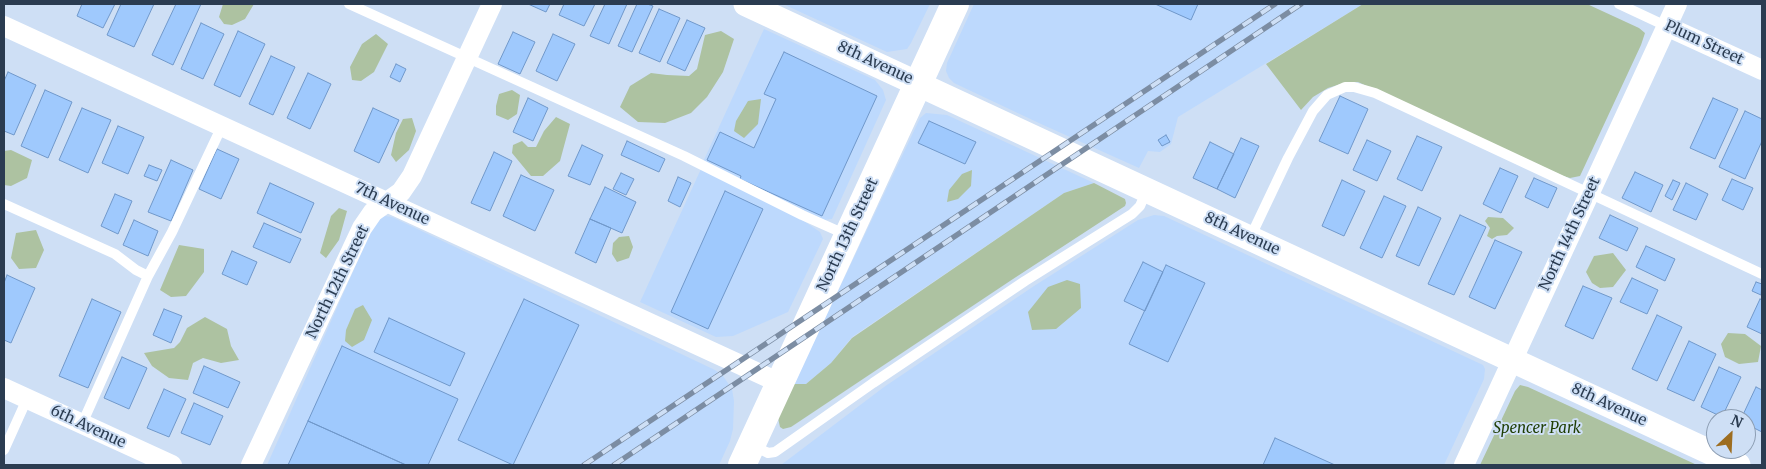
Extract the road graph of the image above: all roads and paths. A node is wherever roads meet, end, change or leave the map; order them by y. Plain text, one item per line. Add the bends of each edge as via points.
1 (349, 4) edge
2 (492, 4) edge
3 (749, 4) edge
4 (955, 4) edge
5 (1619, 4) edge
6 (1676, 4) edge
7 (4, 26) edge
8 (1666, 26) junction
9 (467, 58) junction
10 (1762, 70) edge
11 (918, 83) junction
12 (222, 126) junction
13 (1148, 190) junction
14 (1589, 193) junction
15 (387, 202) junction
16 (4, 204) edge
17 (848, 236) junction
18 (1250, 238) junction
19 (1762, 274) edge
20 (148, 276) junction
21 (1513, 360) junction
22 (780, 383) junction
23 (4, 388) edge
24 (27, 398) junction
25 (82, 424) junction
26 (4, 450) edge
27 (746, 455) edge
28 (172, 465) edge
29 (251, 465) edge
30 (1464, 465) edge
31 (1738, 465) edge

1 - 9 lane
2 - 9 street, North 12th Street
3 - 11 street, 8th Avenue
4 - 11 main road, North 13th Street
5 - 8 lane, Plum Street
6 - 8 street, North 14th Street
7 - 12 street, 7th Avenue
8 - 10 street, Plum Street
8 - 14 street, North 14th Street
9 - 15 street, North 12th Street via 412,176 401,192
9 - 17 lane via 676,152
11 - 13 street, 8th Avenue
11 - 17 main road, North 13th Street
12 - 15 street, 7th Avenue
12 - 20 lane
13 - 18 street, 8th Avenue
13 - 27 lane via 1132,214 1025,281 776,452
14 - 18 lane via 1376,93 1345,87 1327,95 1313,111
14 - 19 lane
14 - 21 street, North 14th Street
15 - 22 street, 7th Avenue
15 - 29 street, North 12th Street via 373,212 362,228
16 - 20 lane via 115,254
17 - 22 main road, North 13th Street
18 - 21 street, 8th Avenue
20 - 25 lane
21 - 30 street, North 14th Street
21 - 31 street, 8th Avenue
22 - 27 main road, North 13th Street
23 - 24 street, 6th Avenue
24 - 25 street, 6th Avenue
24 - 26 lane
25 - 28 street, 6th Avenue

